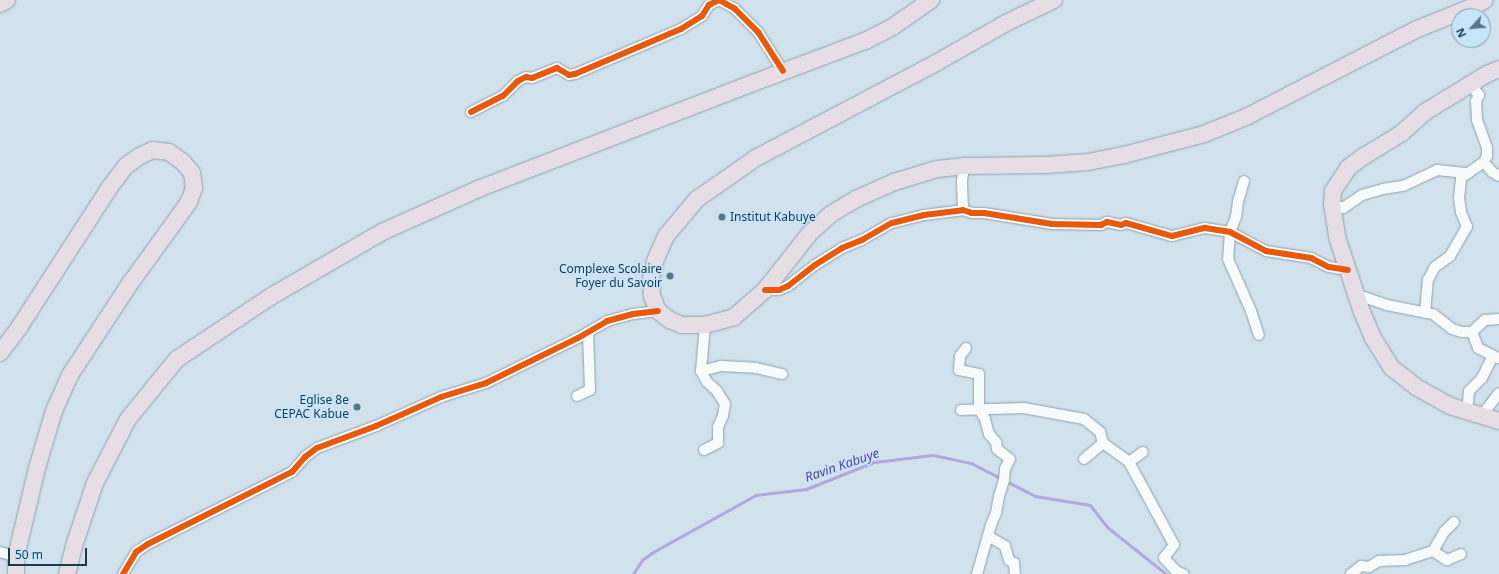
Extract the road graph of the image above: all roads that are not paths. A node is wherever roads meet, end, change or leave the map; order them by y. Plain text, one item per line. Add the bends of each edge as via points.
1 (7, 0) edge
2 (930, 0) edge
3 (1054, 0) edge
4 (1485, 0) edge
5 (706, 2) edge
6 (0, 4) edge
7 (783, 71) junction
8 (1493, 71) edge
9 (471, 112) dead end
10 (1484, 162) junction
11 (964, 166) junction
12 (1468, 173) junction
13 (1499, 176) edge
14 (1244, 181) dead end
15 (1332, 204) junction
16 (963, 210) junction
17 (1230, 232) junction
18 (1348, 270) junction
19 (765, 290) junction
20 (1355, 294) junction
21 (658, 311) junction
22 (1425, 313) junction
23 (1499, 319) edge
24 (705, 325) junction
25 (588, 332) junction
26 (1472, 332) junction
27 (1259, 335) dead end
28 (966, 348) dead end
29 (0, 353) edge
30 (1496, 356) edge
31 (701, 371) junction
32 (782, 374) dead end
33 (1499, 393) edge
34 (577, 396) dead end
35 (979, 409) junction
36 (961, 410) dead end
37 (1467, 411) junction
38 (1492, 419) edge
39 (1103, 443) junction
40 (704, 450) dead end
41 (1143, 452) dead end
42 (1084, 459) dead end
43 (1130, 462) junction
44 (1454, 522) dead end
45 (988, 536) junction
46 (1433, 551) junction
47 (0, 552) edge
48 (1461, 554) dead end
49 (16, 557) junction
50 (16, 574) edge
51 (67, 574) edge
52 (123, 574) edge
53 (977, 574) edge
54 (1015, 574) edge
55 (1183, 574) edge
56 (1351, 574) edge

1 - 6 highway
2 - 7 highway via 891,28 865,42
3 - 21 highway via 1006,23 756,158 697,199 666,236 655,261 651,278 652,296
4 - 11 highway via 1415,30 1246,117 1204,134 1088,162
5 - 7 street via 719,0 735,9 758,32
5 - 9 street via 702,16 681,29 575,74 569,75 557,68 537,77 526,77 518,81 503,96
7 - 51 highway via 478,189 382,232 270,297 177,359 128,419 99,476 74,546
8 - 10 street via 1473,88 1479,95 1476,101 1477,120 1487,148
8 - 15 highway via 1426,112 1402,133 1350,167 1333,191
10 - 12 street
10 - 13 street
11 - 16 street
11 - 19 highway via 937,169 894,182 856,199 831,214 810,233
12 - 15 street via 1437,170 1403,186 1362,195 1343,208
12 - 22 street via 1461,178 1459,198 1460,212 1467,227 1450,256 1435,267 1428,280
14 - 17 street
15 - 18 highway via 1337,237
16 - 17 street via 1052,224 1126,223 1172,236 1205,228
16 - 19 street via 924,215 892,223 842,248 788,286 779,290
17 - 18 street via 1266,251 1311,258 1329,267
17 - 27 street via 1228,259
18 - 20 highway
19 - 24 highway via 734,317
20 - 22 street via 1387,305
20 - 37 highway via 1373,338 1392,368 1416,387 1450,406
21 - 24 highway via 682,325
21 - 25 street via 607,321
22 - 26 street via 1433,314 1452,329
23 - 26 street via 1485,320
24 - 31 street
25 - 34 street via 590,390
25 - 52 street via 486,383 441,396 376,426 317,448 292,472 148,544 136,552
26 - 30 street via 1478,348
28 - 35 street via 960,356 959,370 979,374
29 - 49 highway via 126,166 153,150 169,152 182,162 192,173 194,188 189,202 130,282 70,375 54,411 37,468
30 - 37 street via 1482,378 1469,391
31 - 32 street via 721,366 756,368
31 - 40 street via 725,404 718,427 718,443
33 - 38 street via 1486,410
35 - 36 street
35 - 39 street via 1024,408 1084,419 1100,432
35 - 45 street via 997,449 1010,459 1005,469 996,513
37 - 38 highway
39 - 42 street
39 - 43 street
41 - 43 street
43 - 55 street via 1174,545 1164,558 1176,571
44 - 46 street via 1444,532
45 - 53 street
45 - 54 street via 1005,546 1009,560 1014,563
46 - 48 street via 1447,560
46 - 56 street via 1405,560 1379,561 1368,567 1361,566
47 - 49 street
49 - 50 highway

